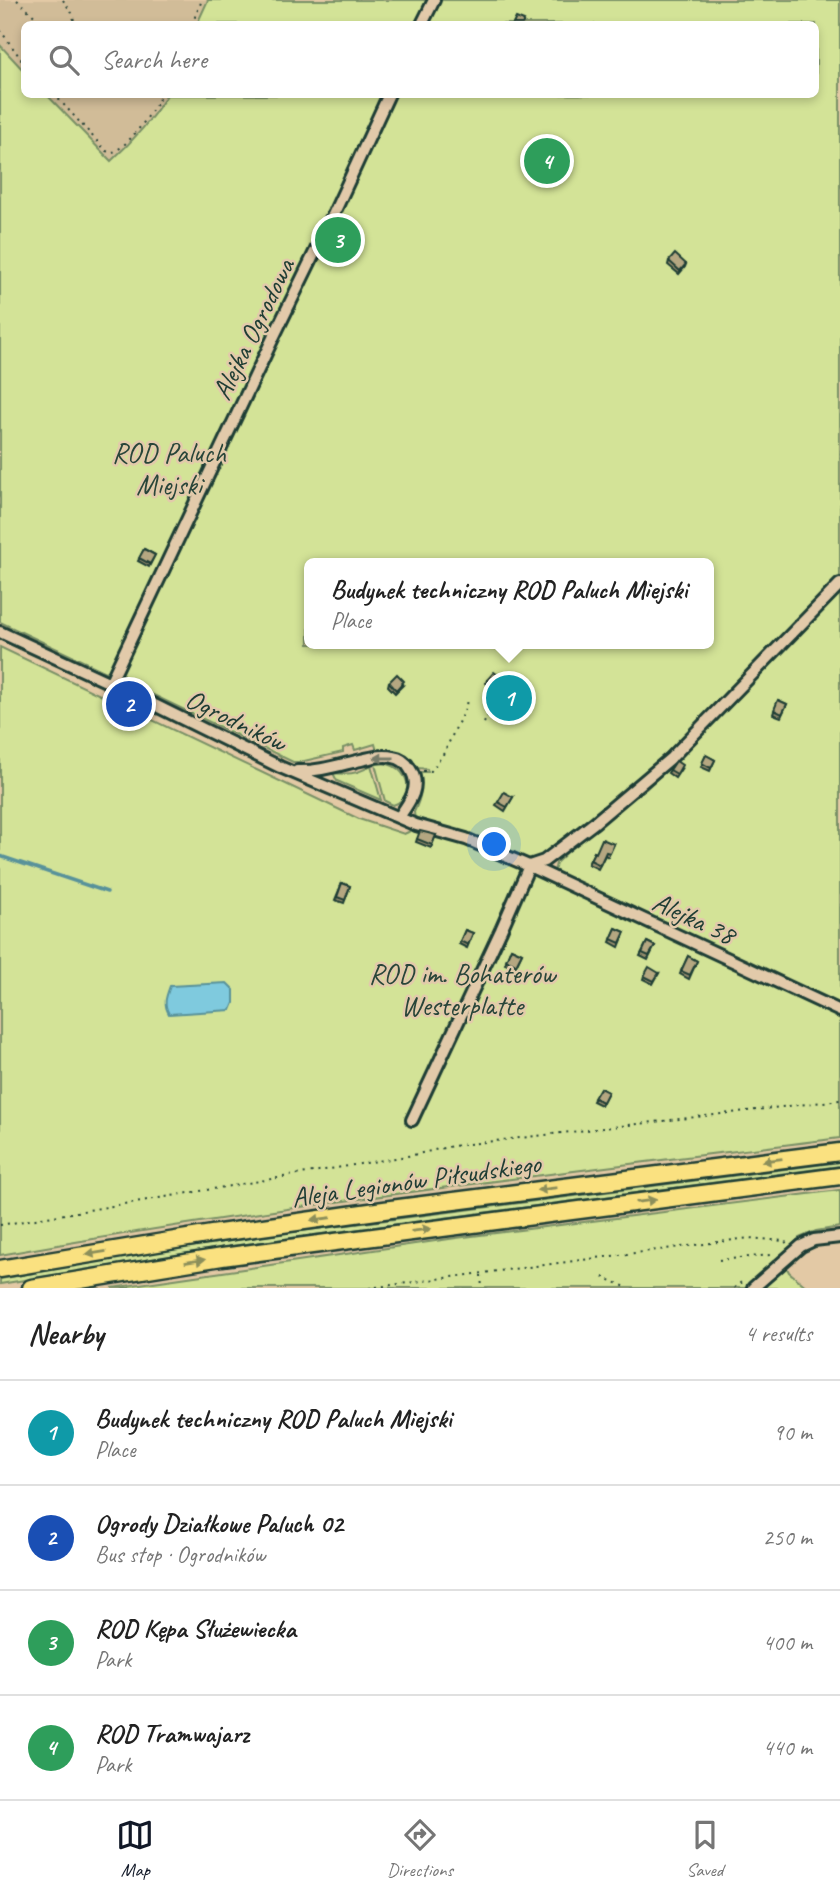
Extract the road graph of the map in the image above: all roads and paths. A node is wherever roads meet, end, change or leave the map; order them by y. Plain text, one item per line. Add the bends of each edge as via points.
1 (18, 0) edge
2 (63, 0) edge
3 (202, 0) edge
4 (434, 0) edge
5 (40, 21) edge
6 (74, 21) edge
7 (193, 21) edge
8 (424, 21) edge
9 (0, 30) edge
10 (21, 59) edge
11 (58, 98) edge
12 (160, 98) edge
13 (387, 98) edge
14 (840, 584) edge
15 (0, 632) edge
16 (112, 678) junction
17 (500, 690) edge
18 (467, 698) dead end
19 (484, 723) dead end
20 (280, 767) junction
21 (427, 771) dead end
22 (399, 817) junction
23 (416, 825) joint
24 (528, 866) junction
25 (840, 1011) edge
26 (840, 1100) edge
27 (412, 1120) dead end
28 (840, 1152) edge
29 (840, 1176) edge
30 (0, 1226) edge
31 (840, 1237) edge
32 (795, 1251) junction
33 (719, 1260) dead end
34 (769, 1262) dead end
35 (0, 1269) edge
36 (481, 1273) junction
37 (751, 1275) dead end
38 (603, 1277) dead end
39 (482, 1287) edge
40 (31, 1288) edge
41 (369, 1288) edge
42 (628, 1288) edge
43 (734, 1288) edge
44 (753, 1288) edge

1 - 5 path
2 - 6 path
3 - 7 path
4 - 8 street
9 - 10 path
11 - 12 path via 111,152 146,120
13 - 16 street, Alejka Ogrodowa
14 - 24 street via 671,758 544,861
15 - 16 street, Ogrodników
16 - 20 street, Ogrodników
17 - 19 path
18 - 21 path via 444,753
20 - 22 street, Ogrodników
22 -> 20 street via 415,787 412,771 392,756 313,771
22 - 23 street, Ogrodników
23 - 24 street, Alejka 38 via 466,839
24 - 25 street, Alejka 38
24 - 27 street
26 - 30 path via 452,1146
28 -> 35 highway, Aleja Legionów Piłsudskiego via 239,1230
40 -> 29 highway, Aleja Legionów Piłsudskiego via 273,1250
31 - 32 street via 814,1240
32 - 36 path via 785,1241 749,1238
32 - 44 street
33 - 34 path via 770,1255
36 - 39 path
36 - 41 path
37 - 43 path
38 - 42 path

